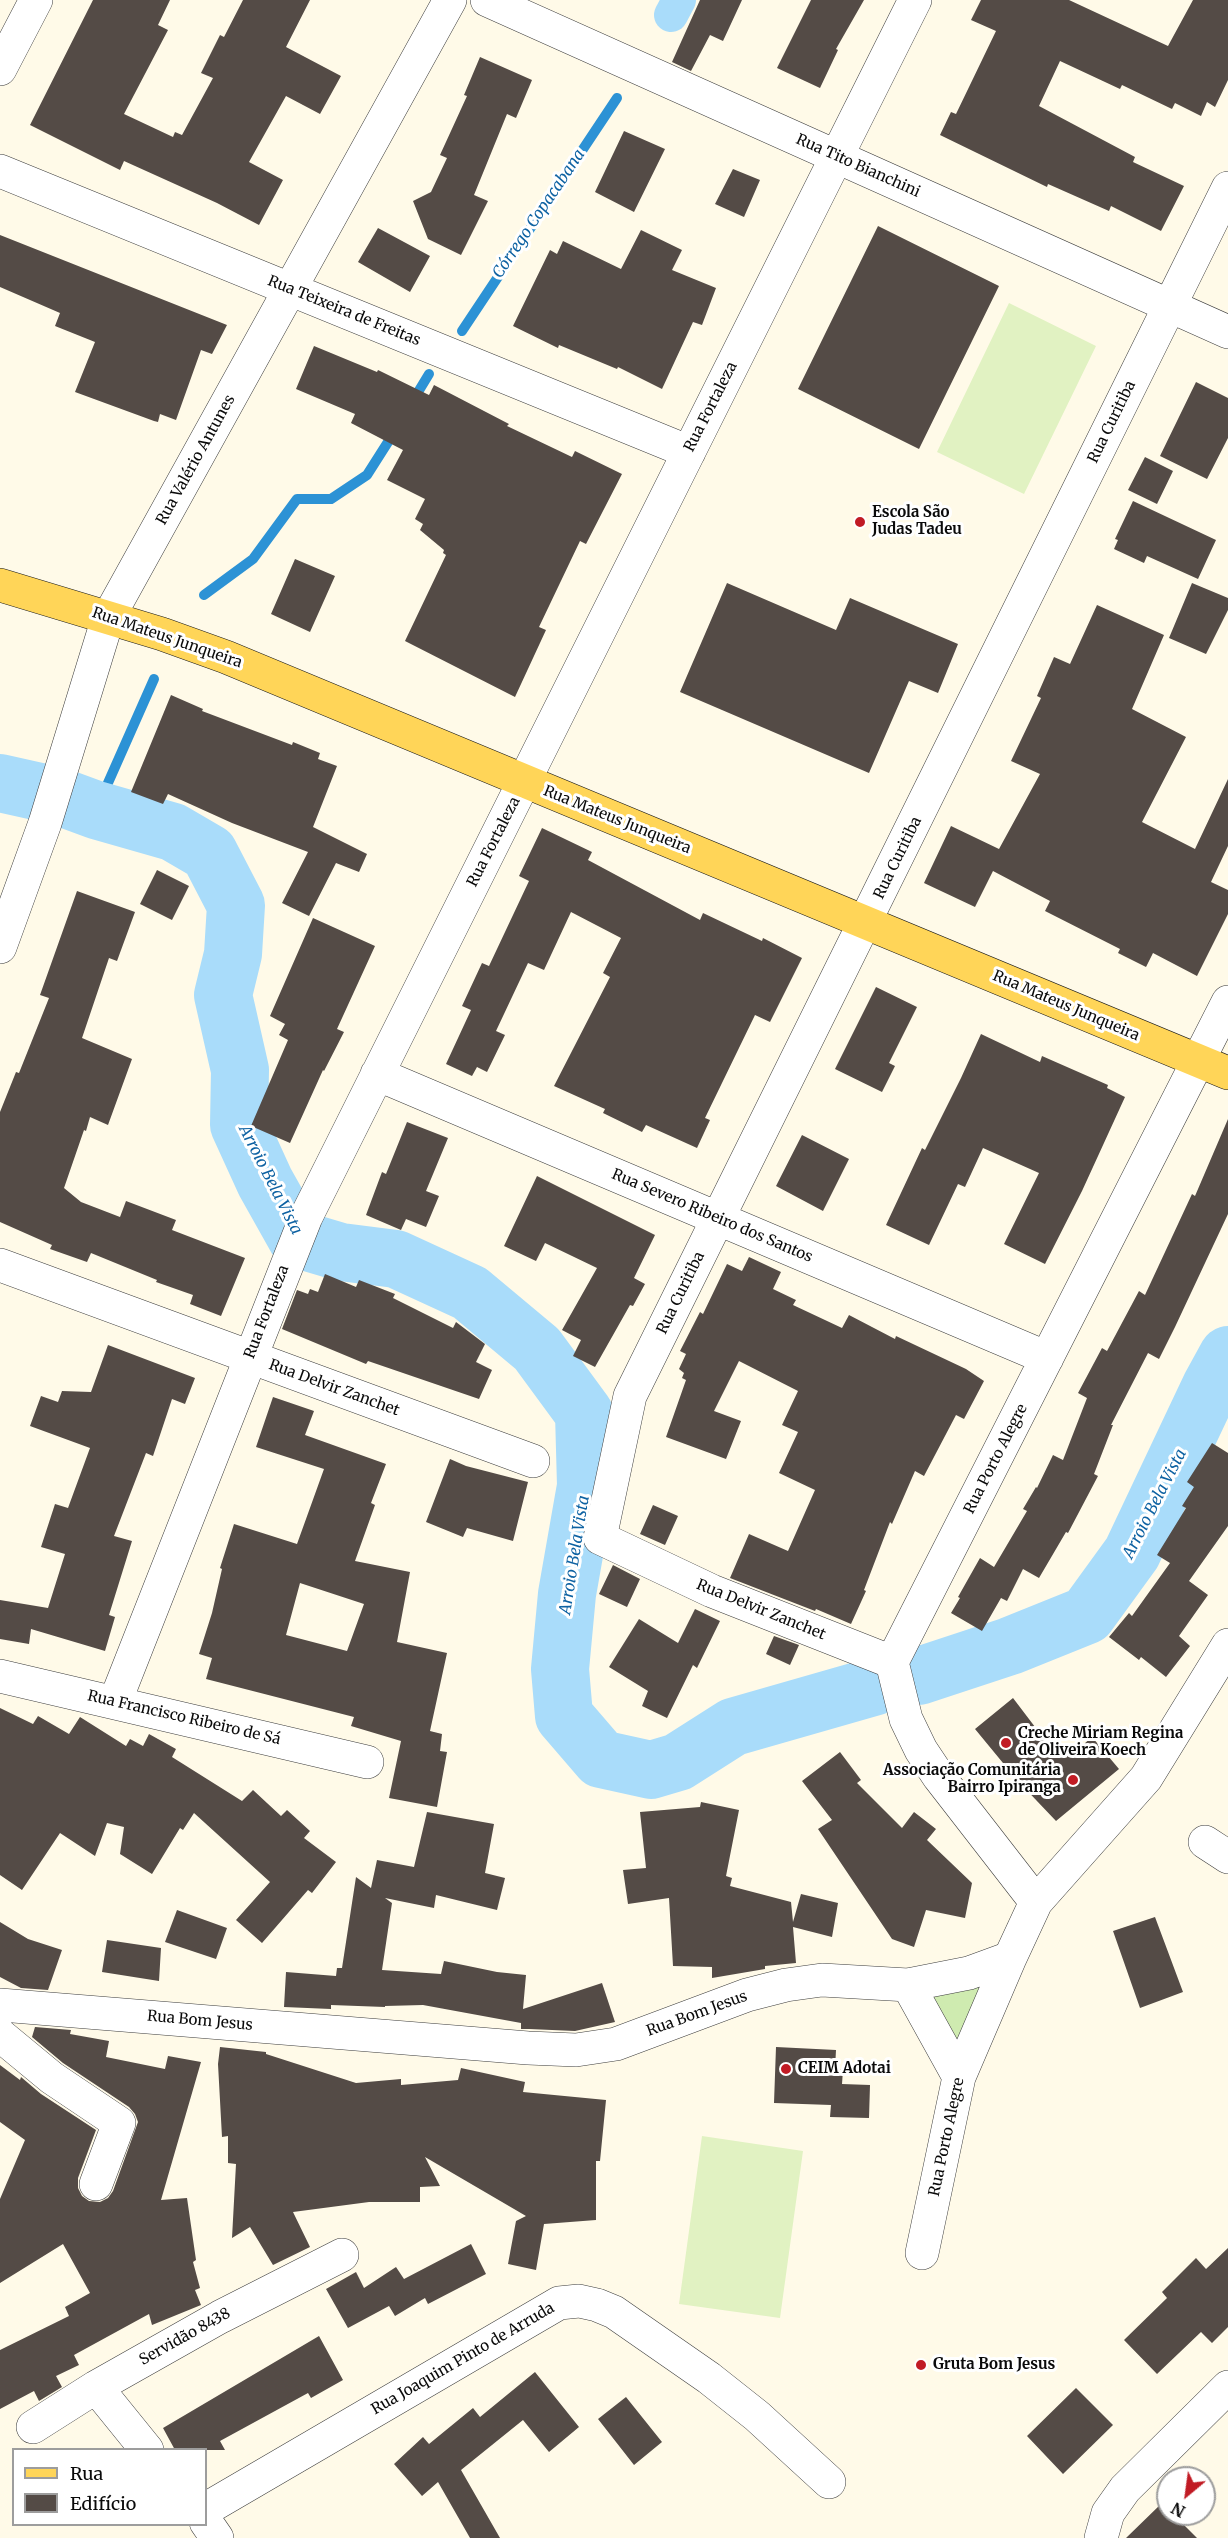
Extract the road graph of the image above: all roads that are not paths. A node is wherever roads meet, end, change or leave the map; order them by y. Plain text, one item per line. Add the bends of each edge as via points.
1 (36, 0) edge
2 (450, 0) edge
3 (487, 0) edge
4 (915, 0) edge
5 (0, 69) edge
6 (837, 157) junction
7 (0, 171) edge
8 (1228, 188) edge
9 (290, 289) junction
10 (1169, 306) junction
11 (1228, 332) edge
12 (689, 452) junction
13 (0, 585) edge
14 (108, 618) junction
15 (524, 781) junction
16 (866, 923) junction
17 (0, 947) edge
18 (1228, 1002) edge
19 (1198, 1061) junction
20 (1228, 1073) edge
21 (377, 1074) junction
22 (718, 1218) junction
23 (0, 1265) edge
24 (250, 1356) junction
25 (1047, 1358) junction
26 (533, 1461) dead end
27 (600, 1538) joint
28 (1228, 1645) edge
29 (892, 1662) junction
30 (0, 1676) edge
31 (115, 1702) junction
32 (367, 1762) dead end
33 (1036, 1902) junction
34 (1010, 1958) junction
35 (908, 1985) junction
36 (0, 2005) edge
37 (0, 2035) edge
38 (959, 2077) junction
39 (96, 2184) dead end
40 (922, 2253) dead end
41 (342, 2255) dead end
42 (96, 2387) junction
43 (1228, 2387) edge
44 (33, 2427) dead end
45 (145, 2448) edge
46 (829, 2482) dead end
47 (207, 2508) edge
48 (207, 2523) edge
49 (217, 2538) edge
50 (1101, 2538) edge

1 - 5 street
2 - 9 street, Rua Valério Antunes
3 - 6 street, Rua Tito Bianchini
4 - 6 street, Rua Fortaleza
6 - 10 street, Rua Tito Bianchini
6 - 12 street, Rua Fortaleza
7 - 9 street, Rua Teixeira de Freitas
8 - 10 street, Rua Curitiba
9 - 12 street, Rua Teixeira de Freitas
9 - 14 street, Rua Valério Antunes
10 - 11 street, Rua Tito Bianchini
10 - 16 street, Rua Curitiba
12 - 15 street, Rua Fortaleza
13 - 14 main road, Rua Mateus Junqueira
14 - 15 main road, Rua Mateus Junqueira via 226,657
14 - 17 street, Rua Valério Antunes via 45,823
15 - 16 main road, Rua Mateus Junqueira
15 - 21 street, Rua Fortaleza
16 - 19 main road, Rua Mateus Junqueira
16 - 22 street, Rua Curitiba
18 - 19 street, Rua Porto Alegre
19 - 20 main road, Rua Mateus Junqueira
19 - 25 street, Rua Porto Alegre
21 - 22 street, Rua Severo Ribeiro dos Santos
21 - 24 street, Rua Fortaleza via 288,1256
22 - 25 street, Rua Severo Ribeiro dos Santos
22 - 27 street, Rua Curitiba via 630,1396
23 - 24 street, Rua Delvir Zanchet
24 - 26 street, Rua Delvir Zanchet
24 - 31 street, Rua Fortaleza
25 - 29 street, Rua Porto Alegre
27 - 29 street, Rua Delvir Zanchet via 722,1595
28 - 33 street via 1146,1778
29 - 33 street via 906,1719 921,1750
30 - 31 street, Rua Francisco Ribeiro de Sá
31 - 32 street, Rua Francisco Ribeiro de Sá
33 - 34 street
34 - 35 street, Rua Bom Jesus via 969,1973
34 - 38 street, Rua Porto Alegre
35 - 36 street, Rua Bom Jesus via 822,1980 786,1985 747,1995 615,2044 576,2050
35 - 38 street
37 - 39 street via 52,2078 118,2123
38 - 40 street, Rua Porto Alegre
41 - 42 street, Servidão 8438 via 220,2317
42 - 44 street, Servidão 8438
42 - 45 street
43 - 50 street via 1125,2489 1108,2513
46 - 47 street, Rua Joaquim Pinto de Arruda via 709,2378 614,2312 579,2301 559,2303
48 - 49 street

